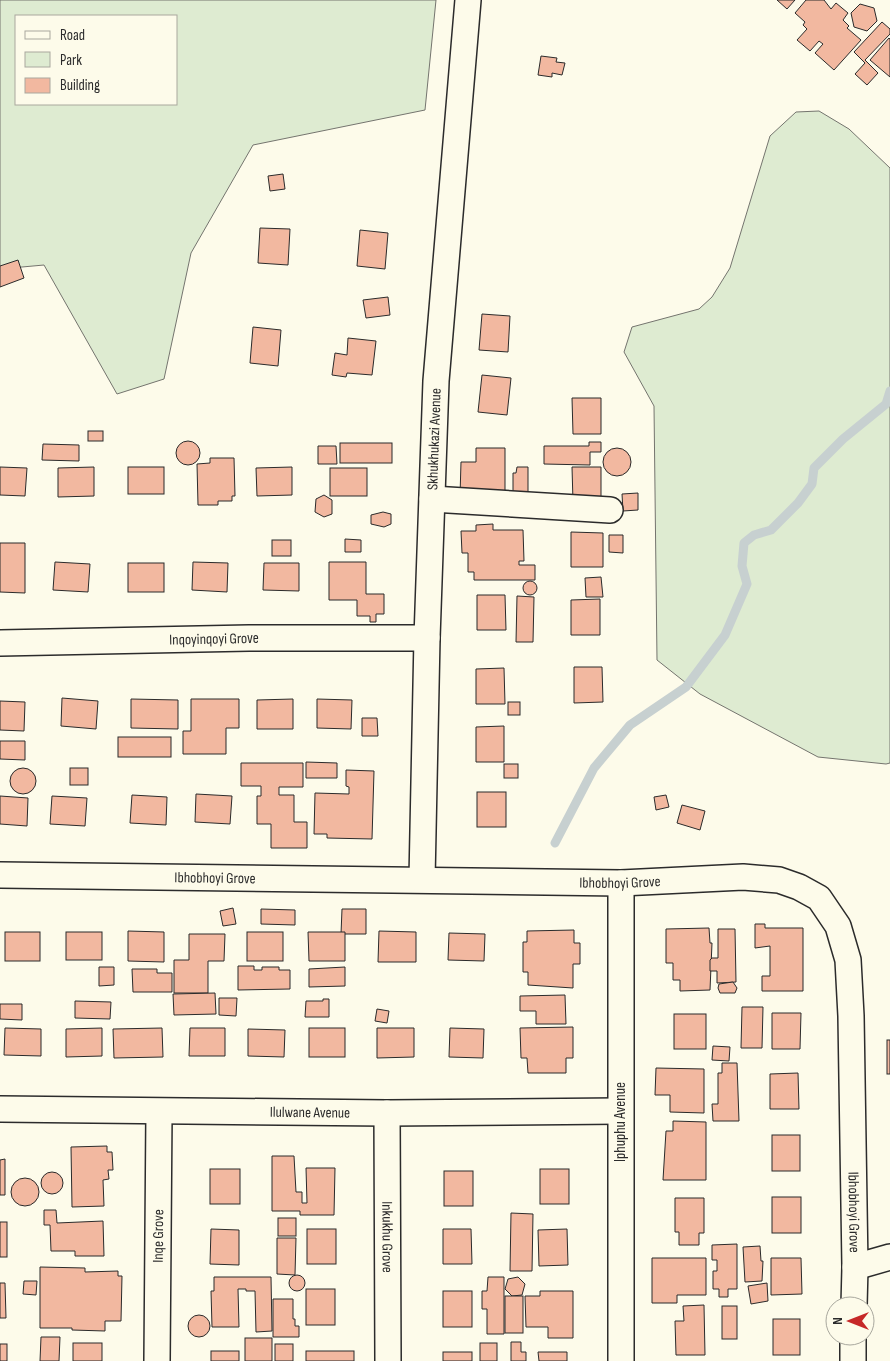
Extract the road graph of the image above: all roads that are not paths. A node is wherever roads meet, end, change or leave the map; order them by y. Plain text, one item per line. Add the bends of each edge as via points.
1 (468, 0) edge
2 (432, 500) junction
3 (610, 510) dead end
4 (427, 638) junction
5 (0, 643) edge
6 (0, 875) edge
7 (422, 879) junction
8 (621, 883) junction
9 (0, 1109) edge
10 (620, 1111) junction
11 (159, 1112) junction
12 (387, 1113) junction
13 (890, 1257) edge
14 (855, 1267) junction
15 (854, 1296) edge
16 (853, 1346) edge
17 (157, 1361) edge
18 (388, 1361) edge
19 (621, 1361) edge
20 (853, 1361) edge

1 - 2 street, Skhukhukazi Avenue via 436,381
2 - 3 street
2 - 4 street, Skhukhukazi Avenue
4 - 5 street, Inqoyinqoyi Grove
4 - 7 street, Skhukhukazi Avenue
6 - 7 street, Ibhobhoyi Grove
7 - 8 street, Ibhobhoyi Grove
8 - 10 street, Iphuphu Avenue
8 - 14 street, Ibhobhoyi Grove via 743,877 779,880 799,886 819,898 838,926 848,960 851,1016
9 - 11 street, Ilulwane Avenue
10 - 12 street, Ilulwane Avenue
10 - 19 street, Iphuphu Avenue
11 - 12 street, Ilulwane Avenue
11 - 17 street, Inqe Grove
12 - 18 street, Inkukhu Grove
13 - 14 street
14 - 15 street, Ibhobhoyi Grove
16 - 20 street

